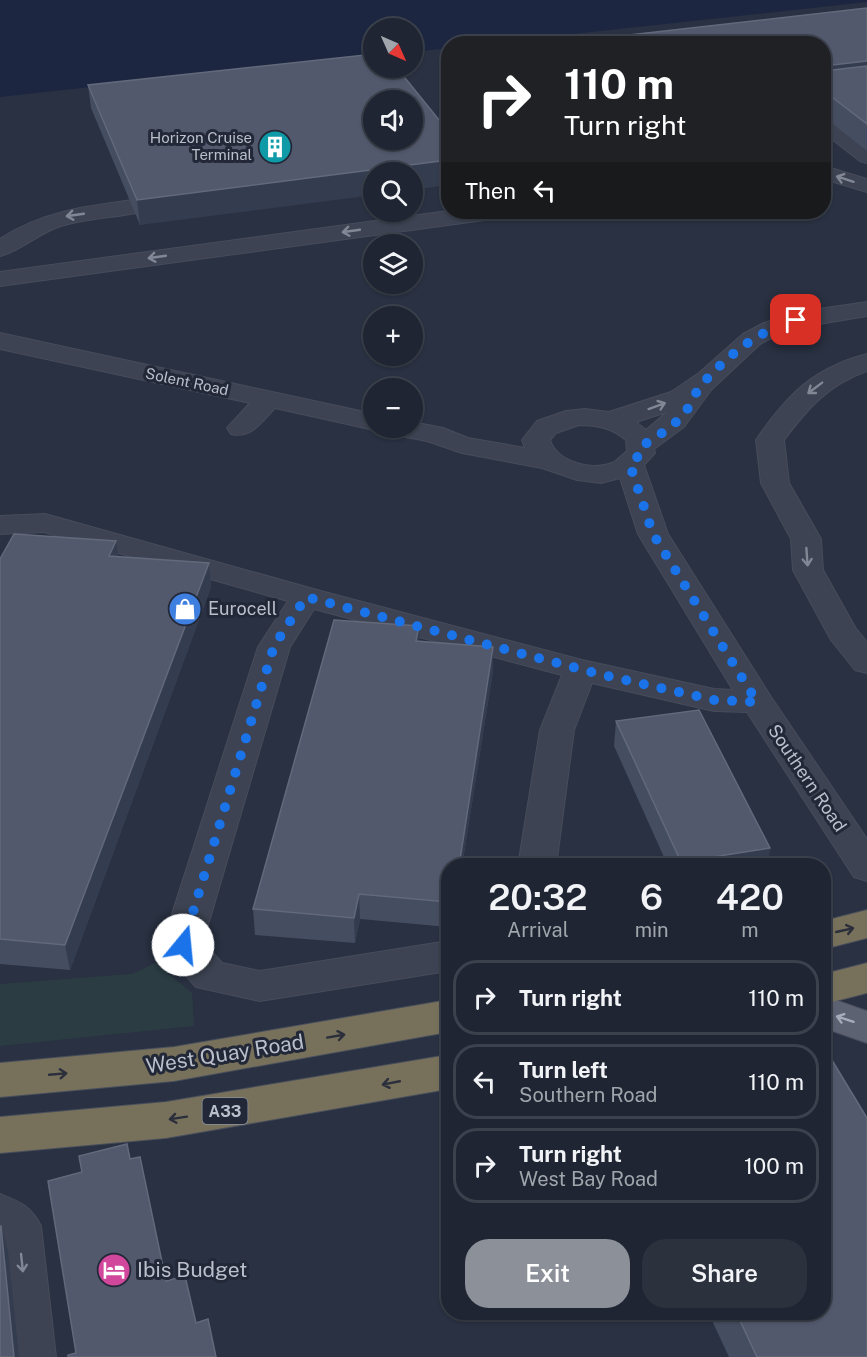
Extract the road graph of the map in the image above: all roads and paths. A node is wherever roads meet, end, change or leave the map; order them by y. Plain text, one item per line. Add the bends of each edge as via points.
1 (831, 129) edge
2 (867, 157) edge
3 (831, 174) edge
4 (867, 186) edge
5 (133, 207) edge
6 (441, 219) edge
7 (0, 249) edge
8 (0, 279) edge
9 (867, 309) edge
10 (0, 341) edge
11 (867, 362) edge
12 (701, 386) junction
13 (268, 400) junction
14 (363, 420) edge
15 (611, 420) junction
16 (546, 426) junction
17 (241, 428) dead end
18 (423, 432) edge
19 (433, 434) junction
20 (636, 455) junction
21 (545, 460) junction
22 (583, 473) junction
23 (0, 525) edge
24 (653, 534) junction
25 (306, 597) junction
26 (867, 663) edge
27 (581, 669) junction
28 (757, 702) junction
29 (538, 858) edge
30 (867, 868) edge
31 (867, 924) edge
32 (831, 932) edge
33 (441, 957) edge
34 (867, 978) edge
35 (831, 987) edge
36 (831, 1014) edge
37 (441, 1017) edge
38 (867, 1027) edge
39 (441, 1073) edge
40 (0, 1080) edge
41 (0, 1135) edge
42 (0, 1214) edge
43 (32, 1357) edge

1 - 2 street
4 -> 3 street
5 -> 7 street via 66,216 37,225
6 -> 8 street
9 - 12 street via 796,320 758,334
10 - 13 street, Solent Road
11 -> 26 street via 836,373 799,401 770,440 775,483 806,539 808,570 842,633
15 -> 12 street
12 - 20 street via 687,410
13 - 14 street, Solent Road
13 - 17 street
15 - 16 street via 576,417
15 - 20 street via 633,431
16 - 19 street
16 - 21 street via 535,443
18 - 19 street
19 - 21 street via 462,445
20 - 22 street via 608,472
20 - 24 street, Southern Road
21 - 22 street
22 - 24 street, Southern Road
23 - 25 street via 45,524
24 - 28 street, Southern Road
25 - 27 street
25 - 33 street via 274,646 183,945 210,976 260,986
27 - 28 street via 714,700
27 - 29 street via 557,730
28 - 30 street, Southern Road
32 -> 31 highway
34 - 35 highway
38 -> 36 main road
40 -> 37 highway, West Quay Road via 174,1064
39 -> 41 highway, A33 via 166,1120
42 -> 43 street via 18,1226

